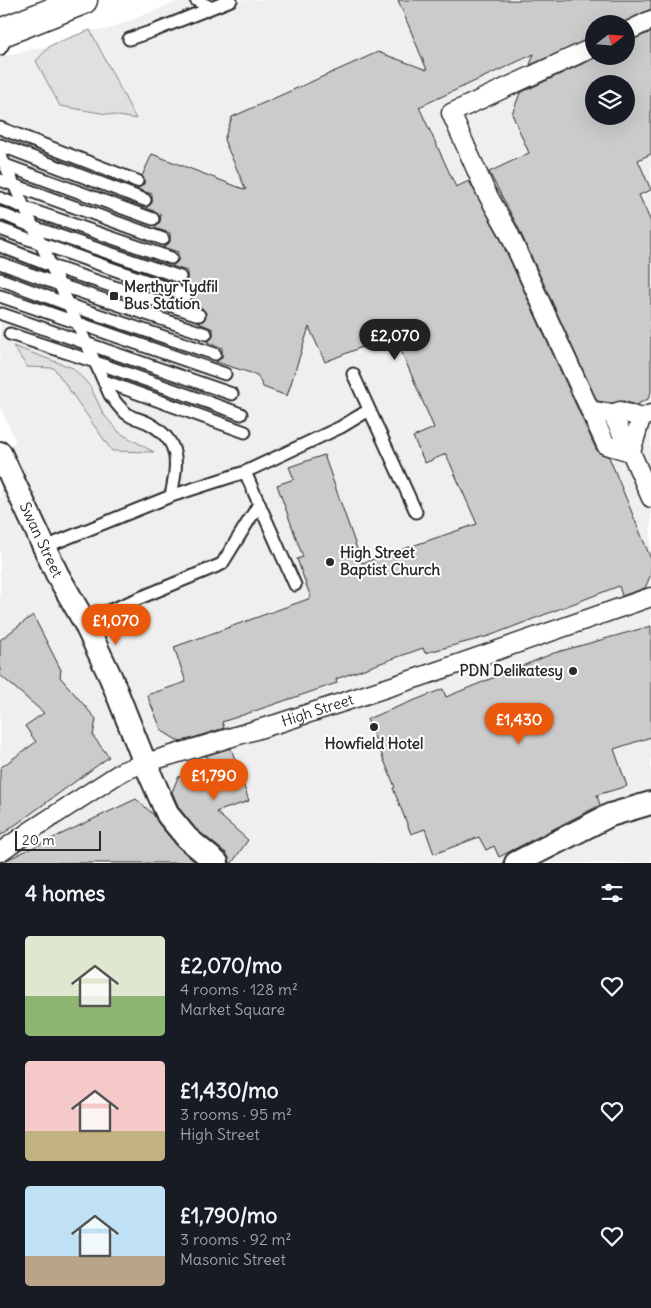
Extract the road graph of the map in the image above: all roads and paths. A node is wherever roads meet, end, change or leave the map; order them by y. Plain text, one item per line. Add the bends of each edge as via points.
1 (83, 0) edge
2 (196, 0) edge
3 (231, 0) edge
4 (210, 7) junction
5 (651, 20) edge
6 (635, 28) edge
7 (4, 36) edge
8 (130, 38) dead end
9 (585, 51) edge
10 (0, 128) edge
11 (0, 145) edge
12 (0, 154) edge
13 (5, 166) junction
14 (0, 180) edge
15 (137, 181) dead end
16 (14, 185) junction
17 (0, 198) edge
18 (144, 200) dead end
19 (24, 208) junction
20 (0, 213) edge
21 (153, 219) dead end
22 (33, 227) junction
23 (0, 229) edge
24 (163, 239) dead end
25 (41, 245) junction
26 (0, 246) edge
27 (171, 258) dead end
28 (0, 263) edge
29 (51, 266) junction
30 (180, 277) dead end
31 (0, 280) edge
32 (60, 285) junction
33 (186, 295) dead end
34 (0, 296) edge
35 (69, 305) junction
36 (2, 314) dead end
37 (198, 315) dead end
38 (77, 323) junction
39 (10, 334) dead end
40 (206, 334) dead end
41 (86, 344) junction
42 (215, 354) dead end
43 (95, 362) junction
44 (225, 374) dead end
45 (353, 374) dead end
46 (104, 381) junction
47 (232, 394) dead end
48 (369, 410) junction
49 (590, 410) junction
50 (241, 414) dead end
51 (612, 414) junction
52 (646, 416) edge
53 (245, 432) dead end
54 (631, 452) junction
55 (0, 453) edge
56 (245, 472) junction
57 (172, 496) junction
58 (651, 498) edge
59 (260, 504) junction
60 (416, 512) dead end
61 (45, 547) junction
62 (295, 585) dead end
63 (651, 597) edge
64 (84, 621) junction
65 (145, 763) junction
66 (651, 803) edge
67 (0, 852) edge
68 (217, 863) edge
69 (516, 863) edge

1 - 7 main road
2 - 4 lane
3 - 4 lane
4 - 8 lane
5 - 6 street
9 - 49 street via 451,113
10 - 15 lane
11 - 18 lane
12 - 13 lane
13 - 16 lane
13 - 21 lane
14 - 16 lane
16 - 19 lane
16 - 24 lane
17 - 19 lane
19 - 22 lane
19 - 27 lane
20 - 22 lane
22 - 25 lane
22 - 30 lane
23 - 25 lane
25 - 29 lane
25 - 33 lane
26 - 29 lane
28 - 32 lane
29 - 32 lane
29 - 37 lane
31 - 35 lane
32 - 35 lane
32 - 40 lane
34 - 38 lane
35 - 38 lane
35 - 42 lane
36 - 41 lane
38 - 41 lane
38 - 44 lane
39 - 43 lane
41 - 43 lane
41 - 47 lane
43 - 46 lane
43 - 50 lane
45 - 48 lane
46 - 53 lane
46 - 57 lane via 119,408 166,434 175,451
48 - 56 lane via 341,427
48 - 60 lane
49 - 51 street
49 - 54 street via 606,445
51 - 52 street via 620,411
51 - 54 street
52 - 54 street
54 - 58 street
55 - 61 street, Swan Street
56 - 57 lane
56 - 59 lane
57 - 61 lane
59 - 62 lane
59 - 64 lane via 222,564
61 - 64 street, Swan Street
63 - 65 street, High Street via 423,676
64 - 65 street, Swan Street
65 - 67 street, High Street via 123,771
65 - 68 street, Swan Street via 168,815 187,838
66 - 69 street via 610,815

